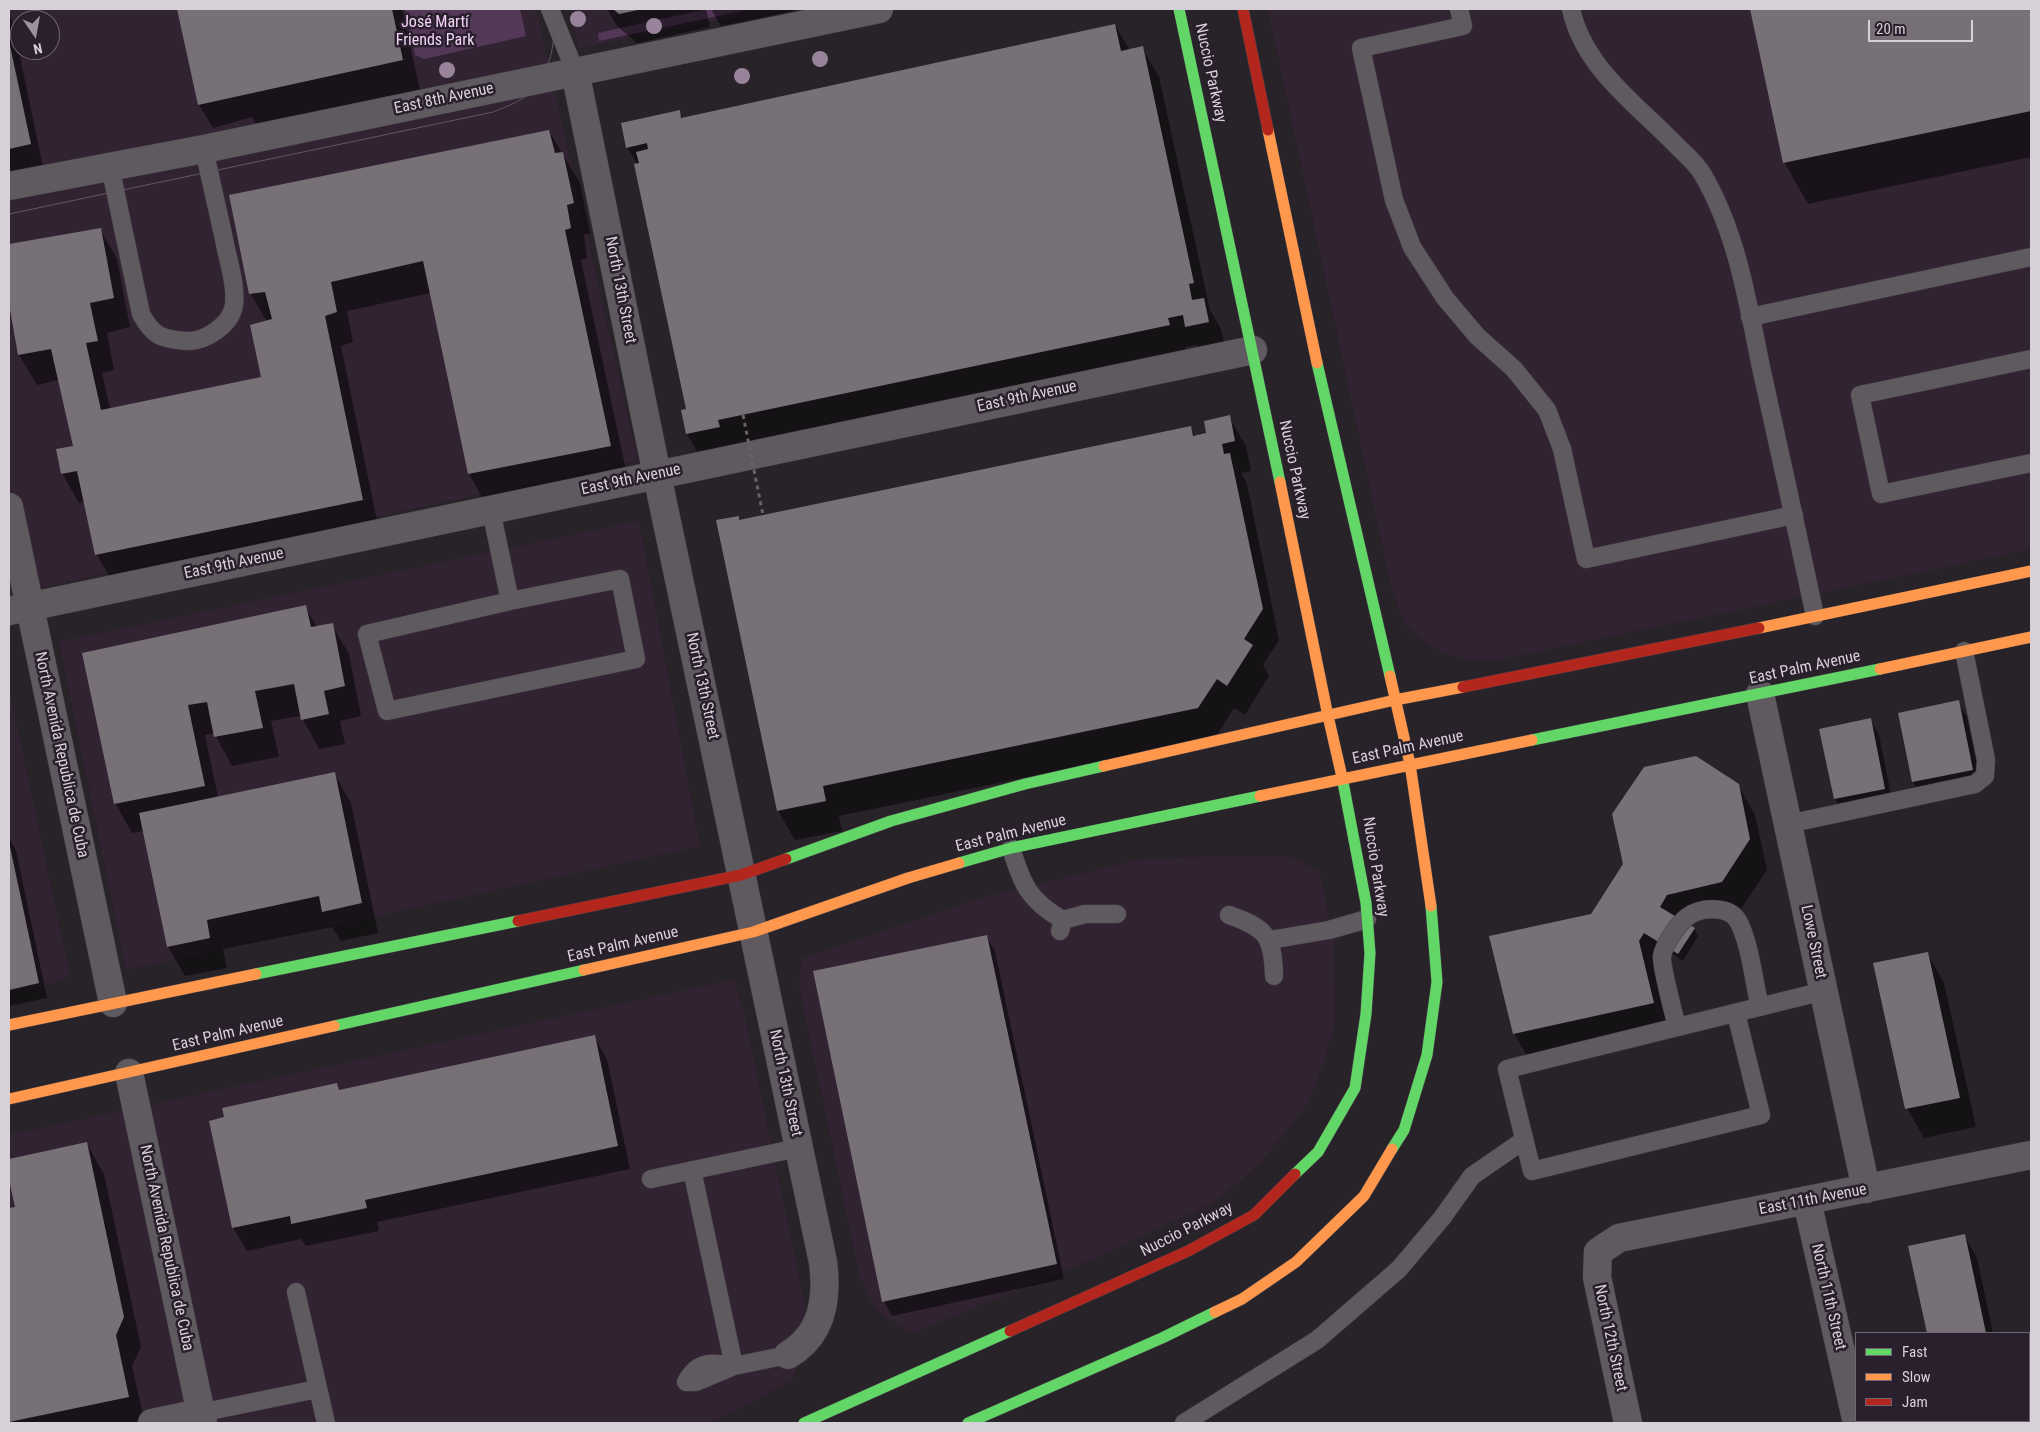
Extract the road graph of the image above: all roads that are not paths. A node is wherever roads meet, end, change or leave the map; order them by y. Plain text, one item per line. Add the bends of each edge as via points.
1 (550, 9) edge
2 (879, 9) edge
3 (1179, 9) edge
4 (1243, 9) edge
5 (1459, 9) edge
6 (1571, 9) edge
7 (575, 71) junction
8 (204, 149) junction
9 (110, 166) junction
10 (9, 186) edge
11 (2031, 257) edge
12 (1750, 317) junction
13 (1253, 350) junction
14 (2031, 359) edge
15 (2031, 463) edge
16 (657, 475) junction
17 (9, 508) edge
18 (492, 510) junction
19 (1794, 516) junction
20 (2031, 571) edge
21 (510, 601) junction
22 (19, 609) edge
23 (1815, 616) junction
24 (2031, 637) edge
25 (1964, 651) junction
26 (1760, 694) junction
27 (1395, 700) junction
28 (1328, 716) junction
29 (1410, 764) junction
30 (1343, 779) junction
31 (1788, 824) junction
32 (1011, 848) junction
33 (741, 875) junction
34 (1117, 914) dead end
35 (1229, 915) dead end
36 (1367, 919) junction
37 (753, 932) junction
38 (1270, 940) junction
39 (1274, 976) dead end
40 (1824, 991) junction
41 (113, 1003) junction
42 (1760, 1007) junction
43 (1736, 1013) junction
44 (9, 1025) edge
45 (1677, 1028) junction
46 (129, 1073) junction
47 (9, 1099) edge
48 (1524, 1140) junction
49 (798, 1148) junction
50 (2031, 1155) edge
51 (692, 1170) junction
52 (651, 1179) dead end
53 (1866, 1189) junction
54 (1807, 1201) junction
55 (1598, 1252) joint
56 (296, 1292) dead end
57 (788, 1355) joint
58 (318, 1389) junction
59 (1855, 1414) edge
60 (202, 1418) edge
61 (152, 1423) edge
62 (326, 1423) edge
63 (804, 1423) edge
64 (968, 1423) edge
65 (1184, 1423) edge
66 (1628, 1423) edge

1 - 7 lane, North 13th Street
2 - 7 street, East 8th Avenue
3 - 13 street, Nuccio Parkway
4 - 27 street via 1311,339
5 - 19 lane via 1463,26 1361,48 1394,200 1412,248 1445,298 1477,336 1514,369 1546,410 1562,449 1586,559
6 - 12 lane via 1592,59 1702,173 1727,224
7 - 8 street, East 8th Avenue
7 - 16 street, North 13th Street
8 - 9 street, East 8th Avenue
8 - 9 lane via 233,280 234,306 228,321 213,333 190,341 167,340 150,329 141,314
9 - 10 street, East 8th Avenue
11 - 12 lane
12 - 19 lane
13 - 16 street, East 9th Avenue
13 - 28 street, Nuccio Parkway
14 - 15 lane via 1860,395 1881,494
16 - 18 street, East 9th Avenue
16 - 33 street, North 13th Street
17 - 22 street, North Avenida Republica de Cuba
18 - 21 lane
18 - 22 street, East 9th Avenue
19 - 23 lane
20 - 23 street
21 - 21 lane via 620,579 636,659 387,711 368,634
22 - 41 street, North Avenida Republica de Cuba
23 - 27 street
24 - 25 street, East Palm Avenue
25 - 26 street, East Palm Avenue
25 - 31 lane via 1986,760 1985,776 1975,784
26 - 29 street, East Palm Avenue
26 - 31 street, Lowe Street
27 - 28 street
27 - 29 street
28 - 30 street, Nuccio Parkway
28 - 33 street via 1026,784 891,820
29 - 30 street, East Palm Avenue
29 - 64 street via 1432,915 1437,982 1427,1054 1404,1130 1364,1196 1296,1262 1242,1299 1162,1338
30 - 32 street, East Palm Avenue
30 - 36 street, Nuccio Parkway
31 - 40 street, Lowe Street
32 - 34 lane via 1020,878 1030,895 1062,925 1085,914
32 - 37 street, East Palm Avenue via 908,878
33 - 37 street, North 13th Street
33 - 41 street
35 - 38 lane via 1251,923
36 - 38 lane via 1329,930
36 - 63 street, Nuccio Parkway via 1370,953 1366,1014 1355,1088 1318,1152 1254,1214 1188,1251
37 - 46 street, East Palm Avenue
37 - 49 street, North 13th Street
38 - 39 lane
40 - 42 lane
40 - 53 street, Lowe Street
41 - 44 street
42 - 43 lane
42 - 45 lane via 1744,934 1737,919 1724,910 1704,910 1686,918 1666,942 1662,958
43 - 45 lane
43 - 48 lane via 1760,1115 1532,1171
45 - 48 lane via 1507,1069
46 - 47 street, East Palm Avenue
46 - 60 street, North Avenida Republica de Cuba
48 - 65 lane via 1472,1176 1399,1269 1318,1340
49 - 51 lane
49 - 57 street, North 13th Street via 823,1262 825,1291 818,1322 811,1336
50 - 53 street, East 11th Avenue
51 - 52 lane
51 - 57 lane via 734,1366
53 - 54 street, East 11th Avenue
54 - 55 street, East 11th Avenue via 1619,1238
54 - 59 street, North 11th Street
55 - 66 street, North 12th Street via 1597,1277
56 - 58 lane
58 - 60 lane
58 - 62 lane
60 - 61 street

